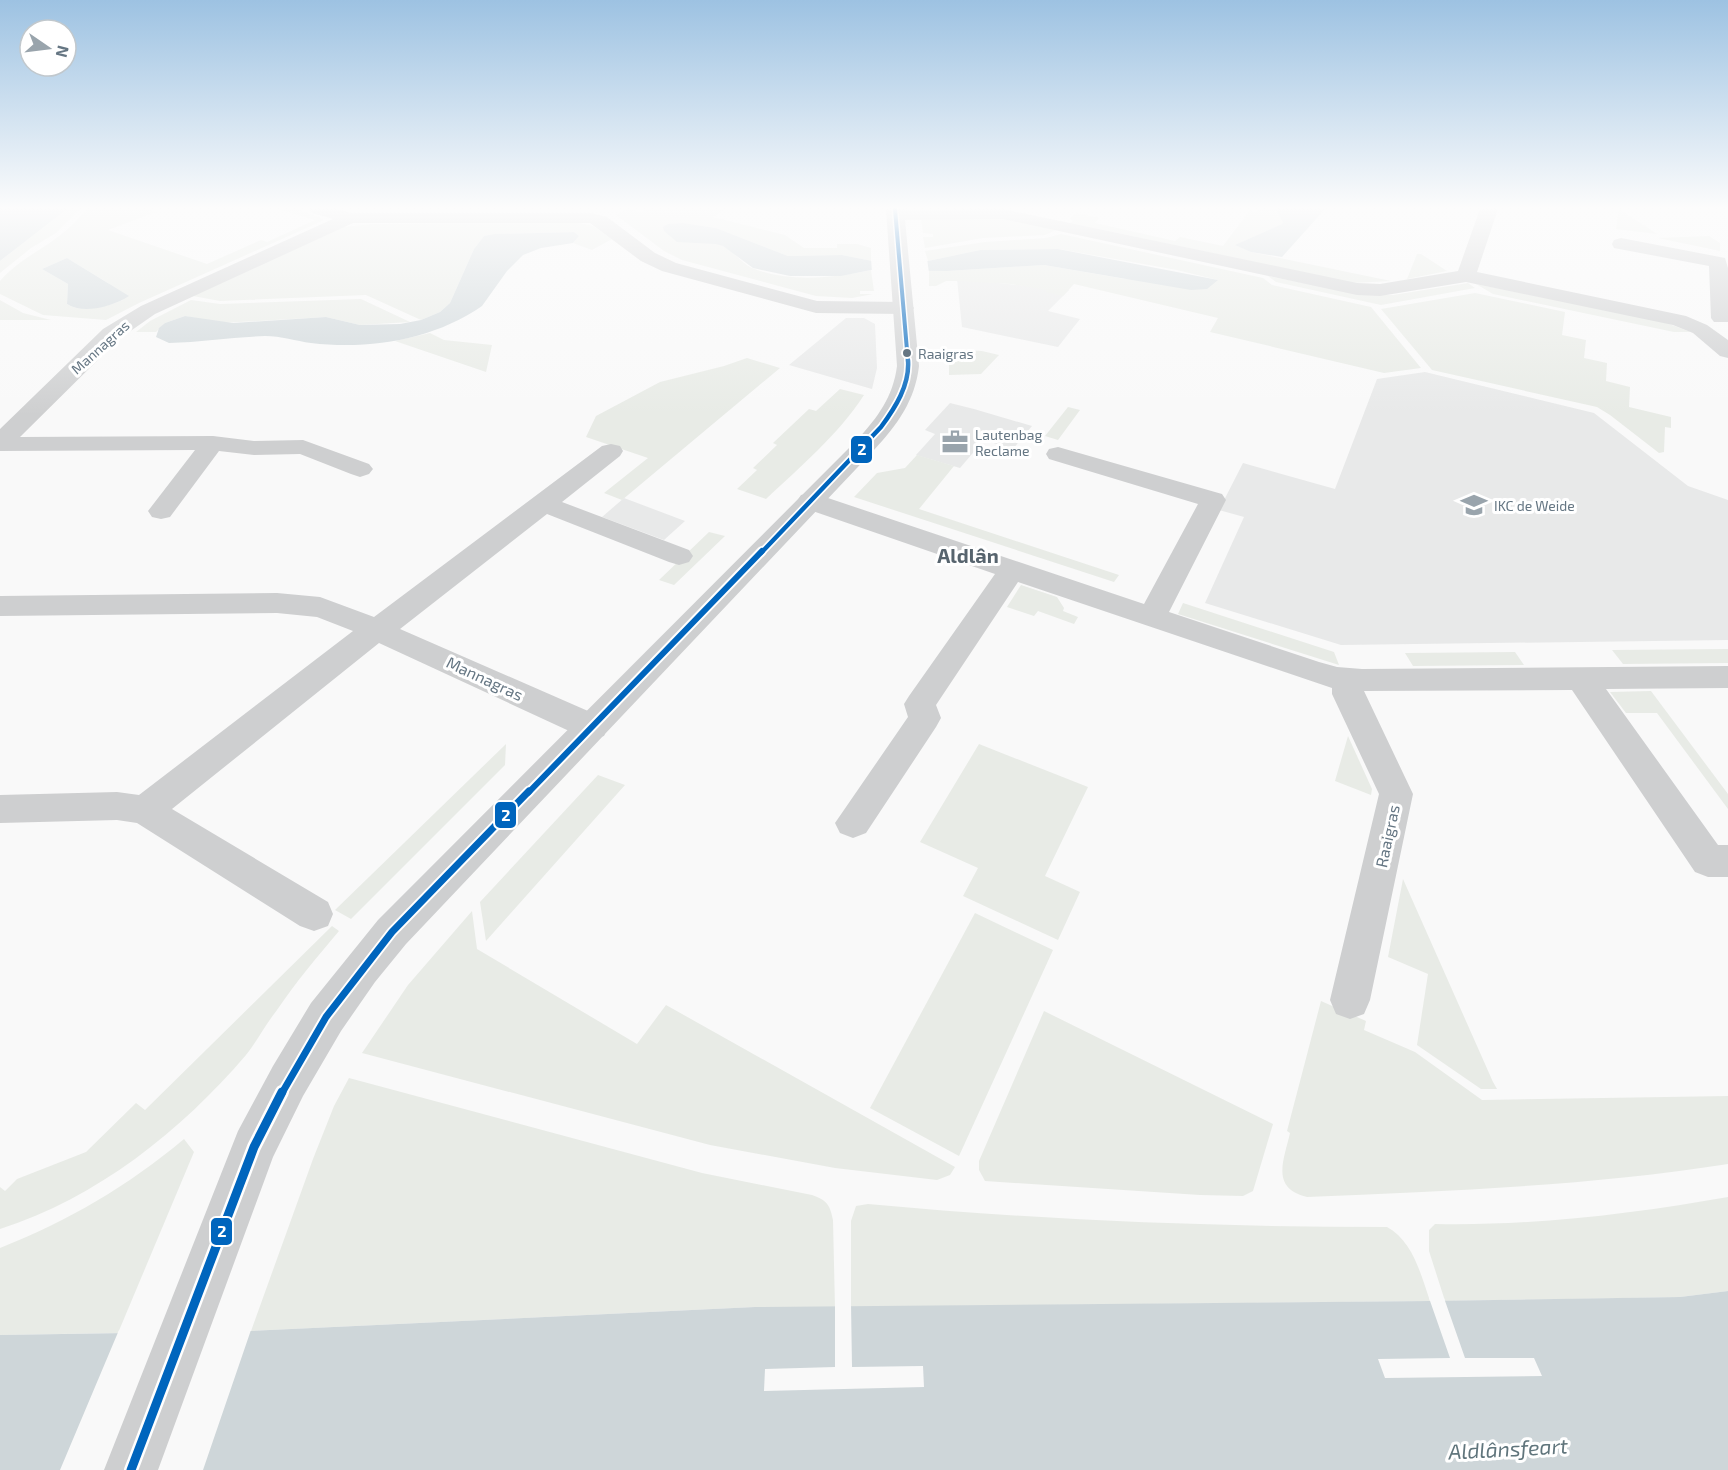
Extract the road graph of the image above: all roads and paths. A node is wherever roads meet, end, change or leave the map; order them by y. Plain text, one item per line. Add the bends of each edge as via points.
1 (219, 278) edge
2 (708, 278) edge
3 (901, 278) edge
4 (1309, 278) edge
5 (1456, 278) edge
6 (1474, 278) edge
7 (1720, 278) edge
8 (903, 308) junction
9 (1724, 318) edge
10 (1690, 324) junction
11 (1728, 351) edge
12 (213, 443) junction
13 (0, 444) edge
14 (611, 451) dead end
15 (1058, 454) dead end
16 (360, 469) dead end
17 (810, 501) junction
18 (542, 503) junction
19 (161, 511) dead end
20 (679, 556) dead end
21 (1012, 570) junction
22 (0, 606) edge
23 (1152, 617) junction
24 (378, 629) junction
25 (1580, 677) junction
26 (1728, 677) edge
27 (1347, 680) junction
28 (592, 727) junction
29 (0, 809) edge
30 (145, 810) junction
31 (853, 823) dead end
32 (1728, 861) edge
33 (315, 914) dead end
34 (1350, 1000) dead end
35 (131, 1470) edge

1 - 13 street, Mannagras via 122,324
2 - 8 street via 816,307
3 - 8 street
4 - 5 street via 1380,290
6 - 10 street
7 - 9 street
8 - 17 street via 907,379 896,409
9 - 10 street
10 - 11 street
12 - 13 street, Mannagras
12 - 16 street, Mannagras via 254,448 303,447
12 - 19 street
14 - 18 street
15 - 23 street via 1213,500
17 - 21 street
17 - 28 street
18 - 20 street
18 - 24 street
21 - 23 street
21 - 31 street via 920,705 925,718
22 - 24 street, Mannagras via 298,604 320,607
23 - 27 street
24 - 28 street, Mannagras
24 - 30 street
25 - 26 street
25 - 27 street
25 - 32 street via 1708,861
27 - 34 street, Raaigras via 1348,694 1396,794
28 - 35 street via 392,932 350,983 316,1034 254,1147
29 - 30 street via 117,806
30 - 33 street

